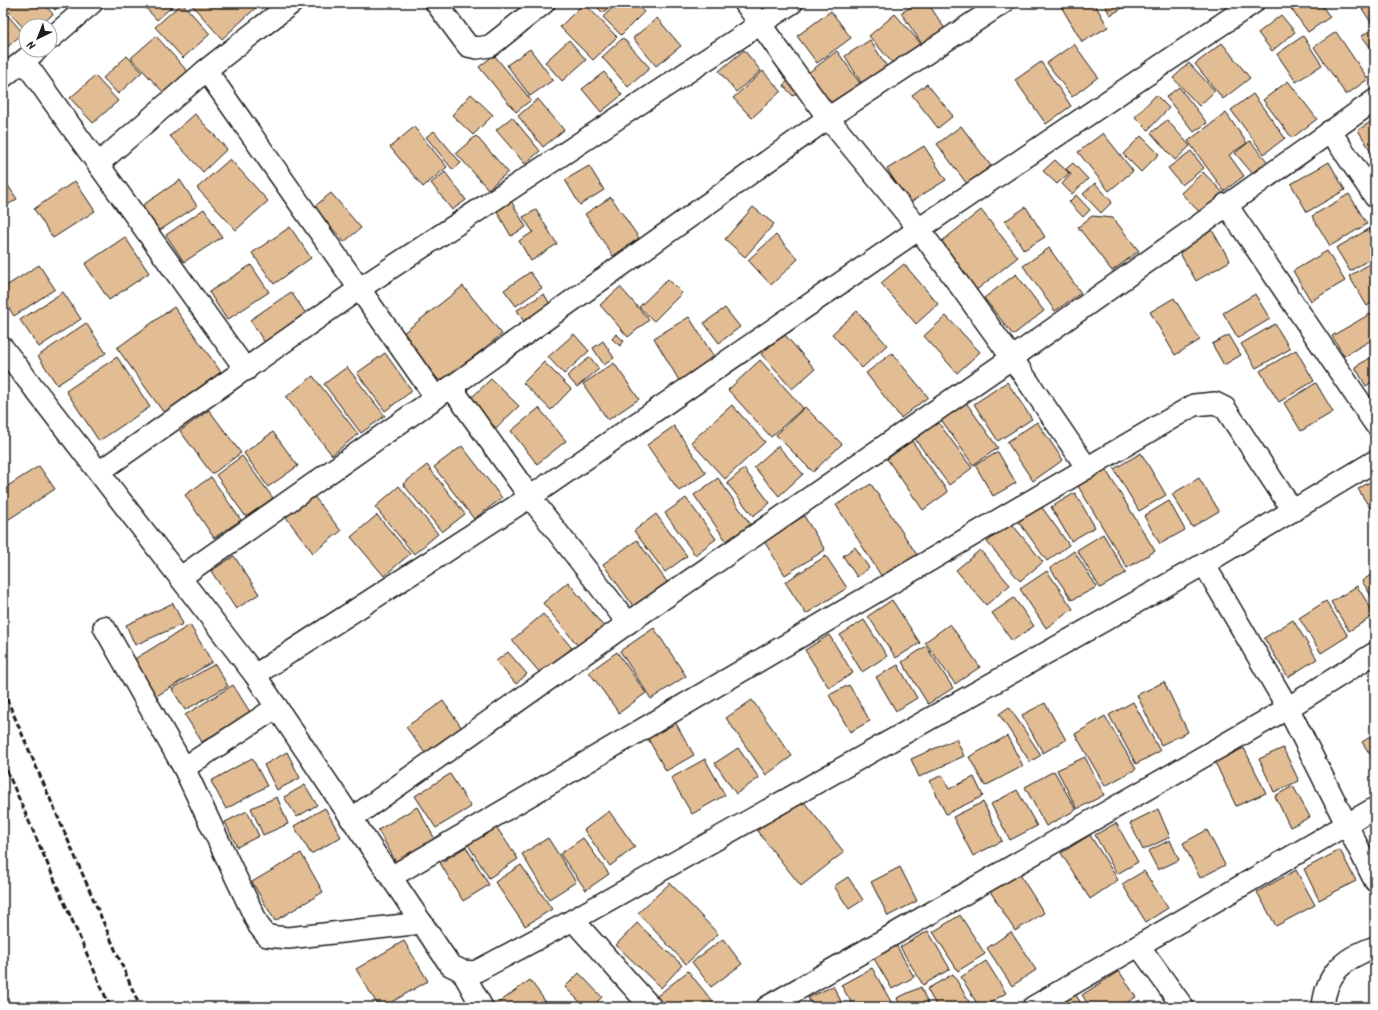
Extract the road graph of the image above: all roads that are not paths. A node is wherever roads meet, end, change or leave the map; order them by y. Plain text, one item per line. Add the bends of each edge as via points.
1 (92, 3) edge
2 (292, 3) edge
3 (436, 3) edge
4 (544, 3) edge
5 (745, 3) edge
6 (792, 3) edge
7 (1003, 3) edge
8 (1253, 3) edge
9 (761, 24) junction
10 (58, 32) edge
11 (28, 58) edge
12 (31, 58) edge
13 (206, 70) junction
14 (3, 78) edge
15 (1375, 100) edge
16 (828, 118) junction
17 (1330, 131) junction
18 (98, 164) junction
19 (1375, 197) edge
20 (1226, 204) junction
21 (919, 229) junction
22 (359, 289) junction
23 (3, 348) edge
24 (1012, 358) junction
25 (246, 370) junction
26 (444, 393) junction
27 (1375, 424) edge
28 (1375, 461) edge
29 (1086, 468) junction
30 (100, 472) junction
31 (530, 497) junction
32 (1293, 511) junction
33 (1204, 564) junction
34 (181, 577) junction
35 (628, 624) junction
36 (104, 627) dead end
37 (1375, 653) edge
38 (255, 675) junction
39 (277, 708) junction
40 (1288, 708) junction
41 (184, 768) junction
42 (1375, 808) edge
43 (352, 819) junction
44 (1346, 826) junction
45 (391, 877) junction
46 (1375, 881) edge
47 (573, 920) junction
48 (422, 923) junction
49 (1139, 946) junction
50 (1375, 947) edge
51 (462, 971) junction
52 (482, 1007) edge
53 (651, 1007) edge
54 (767, 1007) edge
55 (1033, 1007) edge
56 (1183, 1007) edge
57 (1323, 1007) edge

1 - 10 street
2 - 13 street
3 - 4 street via 468,46 477,48 490,46
5 - 9 street
6 - 9 street
7 - 16 street
8 - 21 street
9 - 16 street
9 - 22 street
11 - 14 street
12 - 18 street
13 - 18 street
13 - 22 street
15 - 17 street
16 - 21 street
16 - 26 street
17 - 19 street
17 - 20 street
18 - 25 street
20 - 24 street
20 - 27 street
21 - 24 street
21 - 31 street
22 - 25 street
22 - 26 street
23 - 30 street
24 - 29 street
24 - 35 street
25 - 30 street
26 - 31 street
26 - 34 street
28 - 32 street
29 - 32 street via 1194,405 1215,403 1225,408
29 - 45 street
30 - 34 street
31 - 35 street
31 - 38 street
32 - 33 street
33 - 40 street
33 - 47 street
34 - 38 street
35 - 43 street
36 - 41 street
37 - 40 street
38 - 39 street
39 - 41 street
39 - 43 street
40 - 44 street
40 - 54 street
41 - 48 street via 259,926 267,936 288,938
42 - 44 street
43 - 45 street
44 - 46 street
44 - 49 street
45 - 48 street
47 - 51 street via 475,972
47 - 53 street
48 - 51 street via 450,964
49 - 55 street
49 - 56 street
50 - 57 street via 1342,964 1329,980
51 - 52 street

